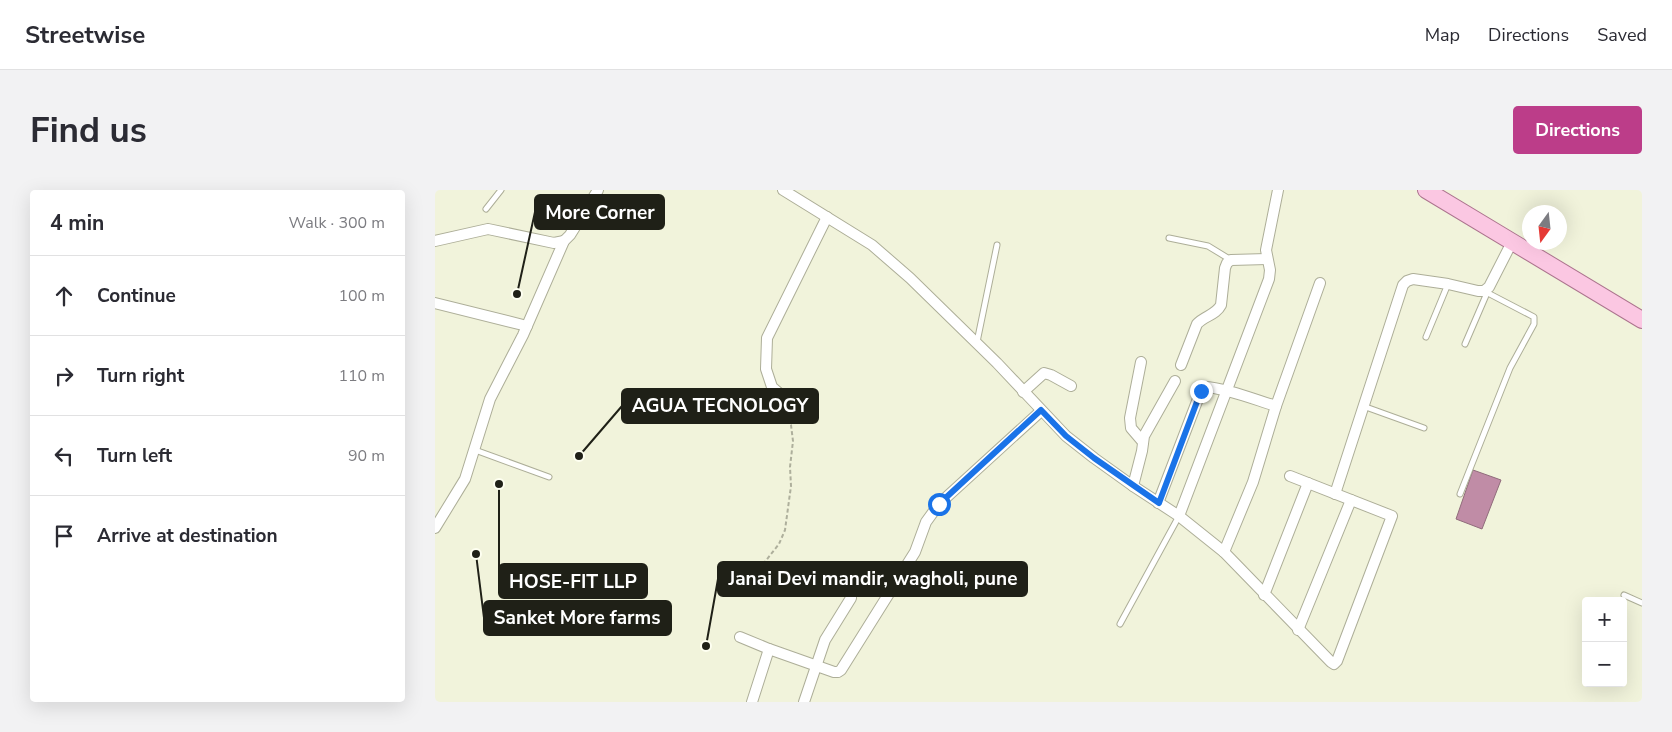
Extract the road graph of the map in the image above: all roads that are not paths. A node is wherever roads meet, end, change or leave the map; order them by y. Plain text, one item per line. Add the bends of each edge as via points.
1 (501, 190) edge
2 (598, 190) edge
3 (783, 190) edge
4 (1277, 190) edge
5 (1426, 190) edge
6 (486, 209) dead end
7 (827, 217) junction
8 (1169, 238) dead end
9 (435, 241) edge
10 (564, 242) junction
11 (1512, 242) junction
12 (997, 245) dead end
13 (1267, 259) junction
14 (1231, 260) junction
15 (1320, 283) dead end
16 (1448, 284) junction
17 (1486, 292) junction
18 (435, 303) edge
19 (1642, 320) edge
20 (527, 326) junction
21 (1426, 337) dead end
22 (977, 343) junction
23 (1465, 344) dead end
24 (1141, 362) dead end
25 (1181, 365) dead end
26 (1175, 381) dead end
27 (1071, 386) dead end
28 (1226, 391) junction
29 (1023, 392) junction
30 (786, 399) road end
31 (1276, 406) junction
32 (1363, 406) junction
33 (1041, 410) junction
34 (1424, 428) dead end
35 (1143, 442) junction
36 (475, 450) junction
37 (1290, 476) dead end
38 (549, 477) dead end
39 (1307, 483) junction
40 (1133, 486) junction
41 (1335, 494) junction
42 (1460, 494) dead end
43 (1351, 500) junction
44 (1159, 503) junction
45 (1179, 516) junction
46 (435, 528) edge
47 (1224, 552) junction
48 (1264, 595) junction
49 (1624, 595) dead end
50 (851, 598) dead end
51 (1642, 603) edge
52 (1120, 624) dead end
53 (1298, 630) junction
54 (740, 637) dead end
55 (769, 649) junction
56 (815, 664) junction
57 (752, 702) edge
58 (804, 702) edge

1 - 6 lane
2 - 10 street
3 - 7 street
4 - 13 street via 1266,245
5 - 11 main road
7 - 22 street via 872,244
7 - 30 street via 767,338 766,369 772,387
8 - 14 lane via 1208,246
9 - 10 street via 489,229 554,243
10 - 20 street
11 - 17 street
11 - 19 main road
12 - 22 lane
13 - 14 street
13 - 28 street via 1269,279
14 - 25 street via 1225,268 1219,310 1197,324
15 - 31 street
16 - 17 street
16 - 21 lane
16 - 32 street via 1413,279 1403,285
17 - 23 lane
17 - 42 lane via 1534,317 1534,324 1510,368
18 - 20 street
20 - 36 street via 490,399
22 - 29 street
24 - 35 street via 1130,418 1131,428
26 - 35 street via 1147,428
27 - 29 street via 1044,373
28 - 31 street
28 - 44 street via 1210,387 1201,391
28 - 45 street
29 - 33 street
31 - 47 street via 1253,482
32 - 34 lane
32 - 41 street
33 - 40 street via 1066,436
33 - 56 street via 931,514 915,552 841,670 835,672
35 - 40 street
36 - 38 lane
36 - 46 street via 465,479
37 - 39 street
39 - 41 street
39 - 48 street
40 - 44 street
41 - 43 street
43 - 53 street
43 - 53 street via 1392,516 1337,661 1331,662
44 - 45 street
45 - 47 street
45 - 52 lane
47 - 48 street
48 - 53 street
49 - 51 lane
50 - 56 street via 828,633
54 - 55 street
55 - 56 street
55 - 57 street
56 - 58 street

